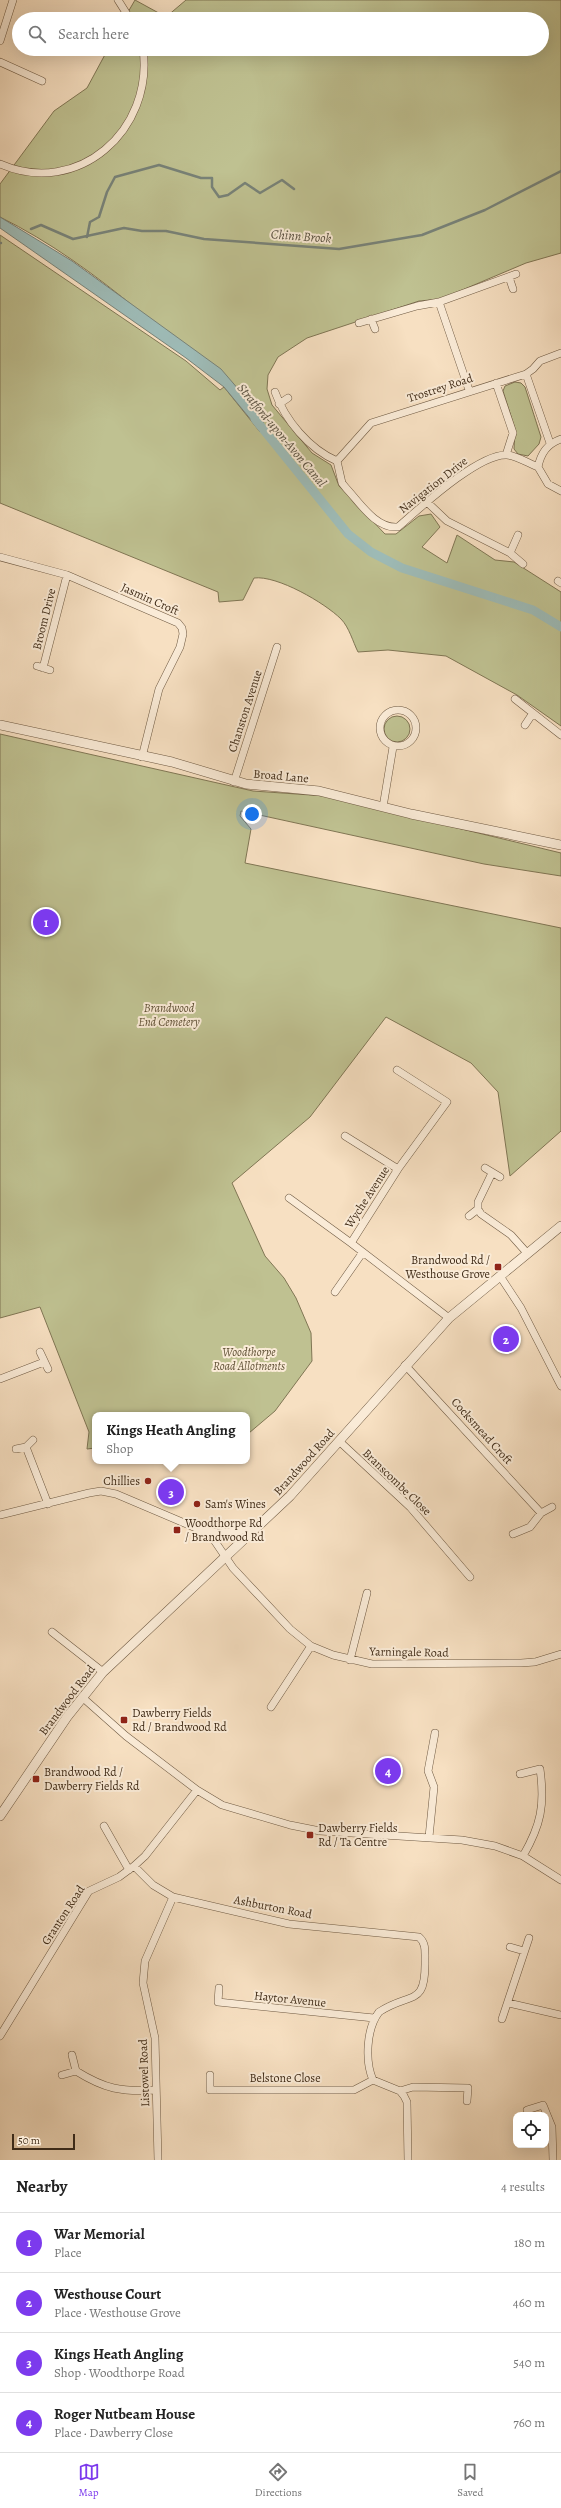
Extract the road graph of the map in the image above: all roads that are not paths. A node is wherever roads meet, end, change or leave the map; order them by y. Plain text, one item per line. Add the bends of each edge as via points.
1 (13, 0) edge
2 (118, 0) edge
3 (126, 12) edge
4 (0, 41) edge
5 (144, 56) edge
6 (0, 62) edge
7 (42, 81) dead end
8 (0, 164) edge
9 (516, 274) dead end
10 (509, 278) junction
11 (513, 289) dead end
12 (439, 302) junction
13 (371, 319) junction
14 (359, 323) dead end
15 (374, 329) dead end
16 (561, 353) edge
17 (526, 374) junction
18 (496, 383) junction
19 (469, 390) junction
20 (275, 392) dead end
21 (288, 398) dead end
22 (279, 404) junction
23 (561, 439) edge
24 (550, 443) junction
25 (506, 455) junction
26 (337, 461) junction
27 (538, 467) junction
28 (561, 491) edge
29 (428, 503) junction
30 (518, 535) dead end
31 (510, 553) junction
32 (0, 557) edge
33 (523, 564) dead end
34 (67, 575) junction
35 (277, 647) dead end
36 (44, 668) dead end
37 (514, 699) dead end
38 (533, 713) junction
39 (0, 725) edge
40 (524, 725) dead end
41 (561, 735) edge
42 (393, 747) junction
43 (142, 757) junction
44 (234, 782) junction
45 (383, 807) junction
46 (561, 845) edge
47 (397, 1070) dead end
48 (345, 1136) dead end
49 (485, 1168) dead end
50 (398, 1169) junction
51 (492, 1173) junction
52 (500, 1177) dead end
53 (289, 1198) dead end
54 (478, 1209) junction
55 (470, 1216) dead end
56 (561, 1226) edge
57 (351, 1244) junction
58 (363, 1252) junction
59 (527, 1254) junction
60 (500, 1276) junction
61 (335, 1292) dead end
62 (449, 1318) junction
63 (40, 1352) dead end
64 (44, 1362) junction
65 (405, 1365) junction
66 (48, 1369) dead end
67 (0, 1379) edge
68 (561, 1386) edge
69 (33, 1440) dead end
70 (339, 1441) junction
71 (26, 1447) junction
72 (16, 1449) dead end
73 (48, 1504) junction
74 (552, 1507) dead end
75 (541, 1513) junction
76 (0, 1515) edge
77 (196, 1528) junction
78 (258, 1529) junction
79 (513, 1534) dead end
80 (226, 1555) junction
81 (470, 1577) dead end
82 (367, 1593) dead end
83 (52, 1632) dead end
84 (311, 1646) junction
85 (561, 1654) edge
86 (350, 1660) junction
87 (103, 1672) junction
88 (82, 1697) junction
89 (271, 1707) dead end
90 (435, 1733) dead end
91 (520, 1774) dead end
92 (197, 1790) junction
93 (0, 1816) edge
94 (104, 1826) dead end
95 (429, 1837) junction
96 (524, 1856) junction
97 (132, 1868) junction
98 (561, 1880) edge
99 (173, 1897) junction
100 (529, 1938) dead end
101 (510, 1947) dead end
102 (524, 1951) junction
103 (219, 1988) dead end
104 (508, 2003) junction
105 (561, 2015) edge
106 (374, 2018) junction
107 (502, 2019) dead end
108 (0, 2036) edge
109 (72, 2055) dead end
110 (76, 2071) junction
111 (62, 2075) dead end
112 (210, 2076) dead end
113 (373, 2080) junction
114 (155, 2090) junction
115 (400, 2091) junction
116 (467, 2101) dead end
117 (527, 2110) dead end
118 (158, 2160) edge
119 (408, 2160) edge
120 (553, 2160) edge

1 - 4 street
2 - 3 street
5 - 8 street via 145,71 138,102 125,129 103,153 76,166 48,173 18,170
6 - 7 street
9 - 10 street
10 - 11 street
10 - 12 street
12 - 13 street
12 - 19 street
13 - 14 street
13 - 15 street
16 - 17 street, Trostrey Road via 540,361
17 - 18 street, Trostrey Road
17 - 24 street
18 - 19 street, Trostrey Road
18 - 25 street via 513,433
19 - 26 street, Trostrey Road via 371,423
20 - 22 street
21 - 22 street
22 - 26 street via 303,436 322,455
23 - 24 street
24 - 27 street via 540,457
25 - 27 street, Navigation Drive
25 - 29 street, Navigation Drive via 486,458
26 - 29 street, Navigation Drive via 342,483 370,514 386,526 398,527
27 - 28 street via 548,484
29 - 31 street via 447,521
30 - 31 street
31 - 33 street
32 - 34 street, Jasmin Croft
34 - 36 street, Broom Drive
34 - 43 street, Jasmin Croft via 178,623 182,628 180,647 159,689
35 - 44 street, Chanston Avenue
37 - 38 street
38 - 40 street
38 - 41 street
39 - 43 street, Broad Lane
42 - 42 street via 386,741 381,727 387,714 402,710 416,723 414,736 409,742
42 - 45 street
43 - 44 street, Broad Lane via 172,762
44 - 45 street, Broad Lane via 319,791
45 - 46 street, Broad Lane
47 - 50 street, Wyche Avenue via 447,1102
48 - 50 street
49 - 51 street
50 - 57 street, Wyche Avenue
51 - 52 street
51 - 54 street via 478,1202
53 - 57 street
54 - 55 street
54 - 59 street via 511,1235
56 - 59 street, Brandwood Road
57 - 58 street, Wyche Avenue
58 - 61 street
58 - 62 street, Wyche Avenue
59 - 60 street, Brandwood Road
60 - 62 street, Brandwood Road
60 - 68 street via 521,1308
62 - 65 street, Brandwood Road
63 - 64 street
64 - 66 street
64 - 67 street
65 - 70 street, Brandwood Road
65 - 75 street, Cocksmead Croft
69 - 71 street
70 - 78 street, Brandwood Road
70 - 81 street, Branscombe Close via 410,1507
71 - 72 street
71 - 73 street
73 - 76 street
73 - 77 street via 101,1491 116,1494
74 - 75 street
75 - 79 street via 530,1527
77 - 78 street via 218,1533
77 - 80 street, Yarningale Road via 214,1540
78 - 80 street, Brandwood Road
80 - 84 street, Yarningale Road via 233,1568 290,1629
80 - 87 street, Brandwood Road
82 - 86 street
83 - 87 street
84 - 86 street, Yarningale Road
84 - 89 street
85 - 86 street, Yarningale Road via 535,1662 521,1663 372,1664
87 - 88 street, Brandwood Road
88 - 92 street via 126,1736
88 - 93 street, Brandwood Road
90 - 95 street via 428,1771 434,1787
91 - 96 street via 540,1769 544,1796 539,1824
92 - 95 street via 222,1805 290,1826 345,1833
92 - 97 street, Granton Road via 145,1856
94 - 97 street, Ashburton Road
95 - 96 street via 495,1846
96 - 98 street
97 - 99 street, Ashburton Road
97 - 108 street, Granton Road via 89,1891
99 - 106 street, Ashburton Road via 289,1924 419,1937 425,1946 426,1982 423,1990 388,2006
99 - 114 street, Listowel Road via 145,1961 142,1983 155,2038
100 - 102 street
101 - 102 street
102 - 104 street
103 - 106 street, Haytor Avenue via 218,2002
104 - 105 street
104 - 107 street
106 - 113 street via 370,2031 369,2051 369,2072
109 - 110 street
110 - 111 street
110 - 114 street via 114,2090
112 - 113 street, Belstone Close via 210,2090 354,2090
113 - 115 street
114 - 118 street, Listowel Road
115 - 116 street via 413,2087 468,2088
115 - 119 street via 407,2102
117 - 120 street via 543,2105 552,2127

